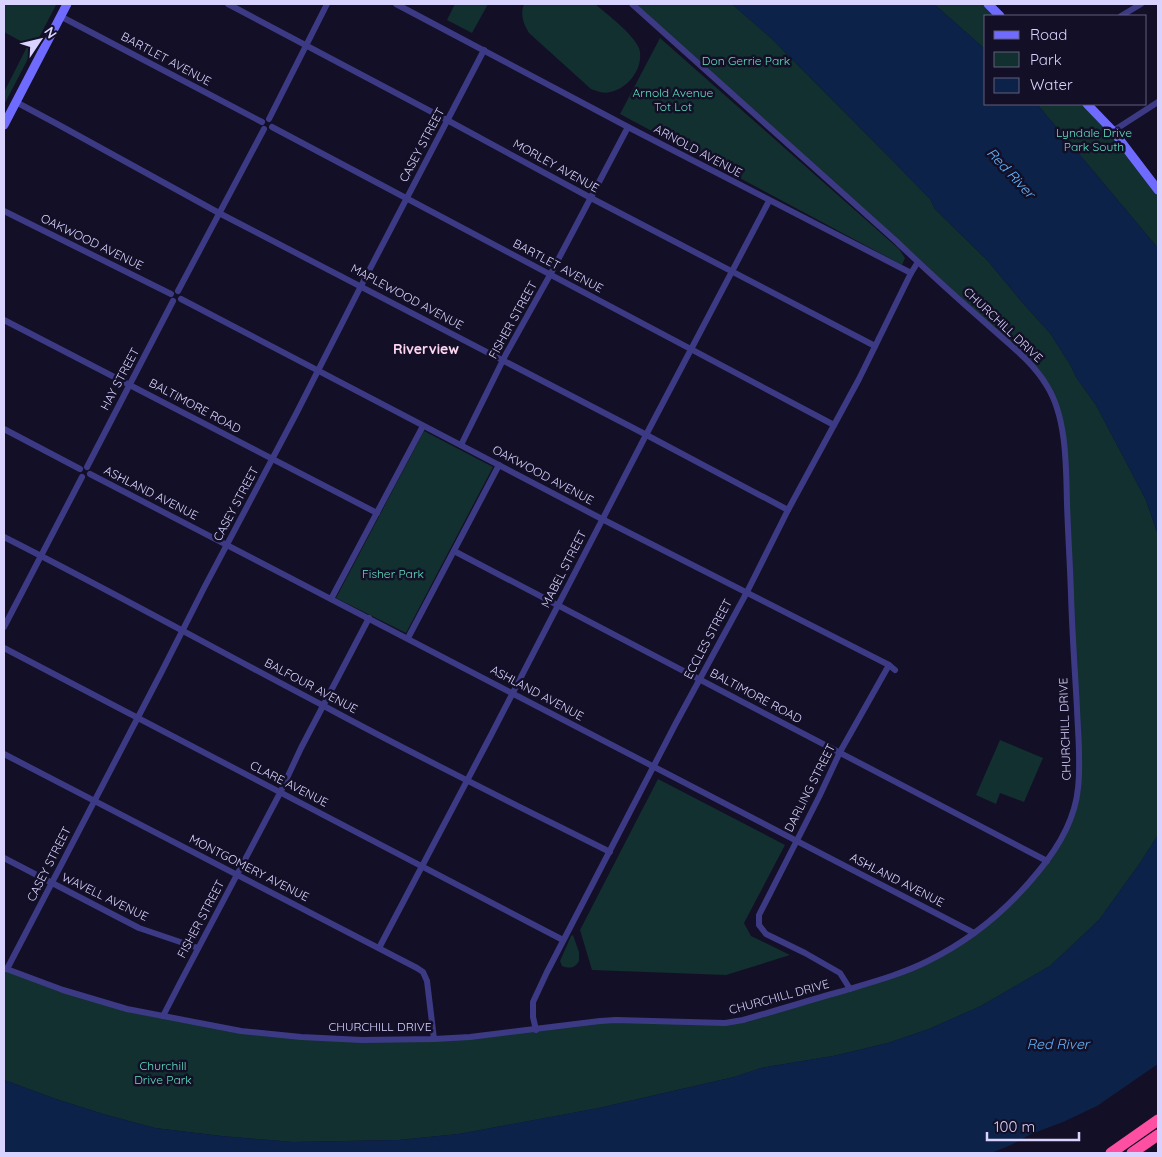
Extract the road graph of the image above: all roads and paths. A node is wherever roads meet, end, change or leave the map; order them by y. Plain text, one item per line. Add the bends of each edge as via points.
1 (67, 4) edge
2 (228, 4) edge
3 (327, 4) edge
4 (396, 4) edge
5 (632, 4) edge
6 (988, 4) edge
7 (1141, 4) edge
8 (999, 15) edge
9 (1123, 15) edge
10 (60, 16) junction
11 (306, 46) junction
12 (484, 50) junction
13 (16, 102) junction
14 (1158, 102) edge
15 (1088, 105) edge
16 (7, 111) edge
17 (269, 120) junction
18 (447, 120) junction
19 (262, 122) junction
20 (4, 125) edge
21 (272, 127) junction
22 (628, 127) junction
23 (264, 129) junction
24 (1113, 131) junction
25 (1158, 190) edge
26 (590, 198) junction
27 (406, 199) junction
28 (769, 200) junction
29 (4, 211) edge
30 (220, 213) junction
31 (918, 262) junction
32 (732, 272) junction
33 (911, 273) junction
34 (550, 275) junction
35 (360, 286) junction
36 (178, 291) junction
37 (171, 294) junction
38 (181, 299) junction
39 (173, 301) junction
40 (4, 320) edge
41 (875, 346) junction
42 (691, 350) junction
43 (503, 360) junction
44 (318, 370) junction
45 (131, 385) junction
46 (834, 425) junction
47 (423, 426) junction
48 (4, 429) edge
49 (646, 435) junction
50 (460, 445) junction
51 (272, 459) junction
52 (499, 465) junction
53 (87, 467) junction
54 (80, 469) junction
55 (90, 474) junction
56 (82, 477) junction
57 (788, 510) junction
58 (377, 513) junction
59 (602, 519) junction
60 (4, 536) edge
61 (227, 545) junction
62 (454, 551) junction
63 (41, 555) junction
64 (746, 592) junction
65 (332, 599) junction
66 (557, 606) junction
67 (369, 618) junction
68 (4, 627) edge
69 (183, 630) junction
70 (408, 638) junction
71 (4, 648) edge
72 (889, 665) junction
73 (895, 670) dead end
74 (699, 679) junction
75 (512, 693) junction
76 (323, 706) junction
77 (137, 718) junction
78 (840, 752) junction
79 (4, 754) edge
80 (654, 766) junction
81 (467, 781) junction
82 (280, 793) junction
83 (94, 801) junction
84 (796, 840) junction
85 (610, 852) junction
86 (4, 858) edge
87 (1047, 861) junction
88 (422, 865) junction
89 (237, 875) junction
90 (51, 883) junction
91 (974, 932) junction
92 (564, 940) junction
93 (198, 948) junction
94 (379, 948) junction
95 (5, 968) edge
96 (850, 989) junction
97 (163, 1016) junction
98 (536, 1030) junction
99 (434, 1039) junction
100 (1158, 1120) edge
101 (1158, 1135) edge
102 (1116, 1152) edge
103 (1132, 1153) edge

1 - 10 main road
2 - 11 street, MORLEY AVENUE
3 - 11 street
4 - 12 street, ARNOLD AVENUE
5 - 31 street, CHURCHILL DRIVE
6 - 8 main road
7 - 9 street
10 - 13 main road
10 - 19 street, BARTLET AVENUE
11 - 17 street
11 - 18 street, MORLEY AVENUE
12 - 18 street, CASEY STREET
12 - 22 street, ARNOLD AVENUE
13 - 16 main road
13 - 30 street, MAPLEWOOD AVENUE
14 - 24 street
15 - 24 main road
16 - 20 main road
17 - 19 street
17 - 21 street
18 - 26 street, MORLEY AVENUE
18 - 27 street, CASEY STREET
19 - 23 street
21 - 23 street
21 - 27 street, BARTLET AVENUE
22 - 26 street, FISHER STREET
22 - 28 street, ARNOLD AVENUE
23 - 30 street
24 - 25 main road
26 - 32 street, MORLEY AVENUE
26 - 34 street, FISHER STREET
27 - 34 street, BARTLET AVENUE
27 - 35 street, CASEY STREET
28 - 32 street, MABEL STREET
28 - 33 street, ARNOLD AVENUE
29 - 37 street, OAKWOOD AVENUE
30 - 35 street, MAPLEWOOD AVENUE
30 - 36 street
31 - 33 street, ECCLES STREET
31 - 87 street, CHURCHILL DRIVE via 1042,378 1061,420 1079,761 1073,814
32 - 41 street, MORLEY AVENUE
32 - 42 street, MABEL STREET
33 - 41 street, ECCLES STREET
34 - 42 street, BARTLET AVENUE
34 - 43 street, FISHER STREET
35 - 43 street, MAPLEWOOD AVENUE
35 - 44 street, CASEY STREET
36 - 37 street
36 - 38 street
37 - 39 street
38 - 39 street
38 - 44 street, OAKWOOD AVENUE
39 - 45 street, HAY STREET
40 - 45 street, BALTIMORE ROAD
41 - 46 street, ECCLES STREET
42 - 46 street, BARTLET AVENUE
42 - 49 street, MABEL STREET
43 - 49 street, MAPLEWOOD AVENUE
43 - 50 street, FISHER STREET
44 - 47 street, OAKWOOD AVENUE
44 - 51 street, CASEY STREET
45 - 51 street, BALTIMORE ROAD
45 - 53 street, HAY STREET
46 - 57 street, ECCLES STREET
47 - 50 street, OAKWOOD AVENUE
47 - 58 street
48 - 54 street
49 - 57 street, MAPLEWOOD AVENUE
49 - 59 street, MABEL STREET
50 - 52 street, OAKWOOD AVENUE
51 - 58 street, BALTIMORE ROAD
51 - 61 street, CASEY STREET
52 - 59 street, OAKWOOD AVENUE
52 - 62 street
53 - 54 street
53 - 55 street
54 - 56 street
55 - 56 street
55 - 61 street, ASHLAND AVENUE
56 - 63 street
57 - 64 street, ECCLES STREET
58 - 65 street
59 - 64 street, OAKWOOD AVENUE
59 - 66 street, MABEL STREET
60 - 63 street, BALFOUR AVENUE
61 - 65 street, ASHLAND AVENUE
61 - 69 street, CASEY STREET
62 - 66 street, BALTIMORE ROAD
62 - 70 street
63 - 68 street
63 - 69 street, BALFOUR AVENUE
64 - 72 street, OAKWOOD AVENUE
64 - 74 street, ECCLES STREET
65 - 67 street, ASHLAND AVENUE
66 - 74 street, BALTIMORE ROAD
66 - 75 street, MABEL STREET
67 - 70 street, ASHLAND AVENUE
67 - 76 street, FISHER STREET
69 - 76 street, BALFOUR AVENUE
69 - 77 street, CASEY STREET
70 - 75 street, ASHLAND AVENUE
71 - 77 street, CLARE AVENUE
72 - 73 street, OAKWOOD AVENUE
72 - 78 street, DARLING STREET
74 - 78 street, BALTIMORE ROAD
74 - 80 street, ECCLES STREET
75 - 80 street, ASHLAND AVENUE
75 - 81 street, MABEL STREET
76 - 81 street, BALFOUR AVENUE
76 - 82 street, FISHER STREET
77 - 82 street, CLARE AVENUE
77 - 83 street, CASEY STREET
78 - 84 street, DARLING STREET
78 - 87 street, BALTIMORE ROAD
79 - 83 street, MONTGOMERY AVENUE
80 - 84 street, ASHLAND AVENUE
80 - 85 street, ECCLES STREET
81 - 85 street, BALFOUR AVENUE
81 - 88 street, MABEL STREET
82 - 88 street, CLARE AVENUE
82 - 89 street, FISHER STREET
83 - 89 street, MONTGOMERY AVENUE
83 - 90 street, CASEY STREET
84 - 91 street, ASHLAND AVENUE
84 - 96 street, DARLING STREET via 758,915 759,925 766,934 840,973
85 - 92 street, ECCLES STREET
86 - 90 street, WAVELL AVENUE
87 - 91 street, CHURCHILL DRIVE via 1010,903
88 - 92 street, CLARE AVENUE
88 - 94 street, MABEL STREET
89 - 93 street, FISHER STREET
89 - 94 street, MONTGOMERY AVENUE
90 - 93 street, WAVELL AVENUE via 139,928
90 - 95 street, CASEY STREET
91 - 96 street, CHURCHILL DRIVE via 916,966
92 - 98 street, ECCLES STREET via 533,1002 532,1017
93 - 97 street, FISHER STREET
94 - 99 street, MONTGOMERY AVENUE via 417,968 426,977
95 - 97 street, CHURCHILL DRIVE via 95,1000
96 - 98 street, CHURCHILL DRIVE via 725,1023 616,1020
97 - 99 street, CHURCHILL DRIVE via 241,1031 301,1037
98 - 99 street, CHURCHILL DRIVE
100 - 102 highway
101 - 103 highway

